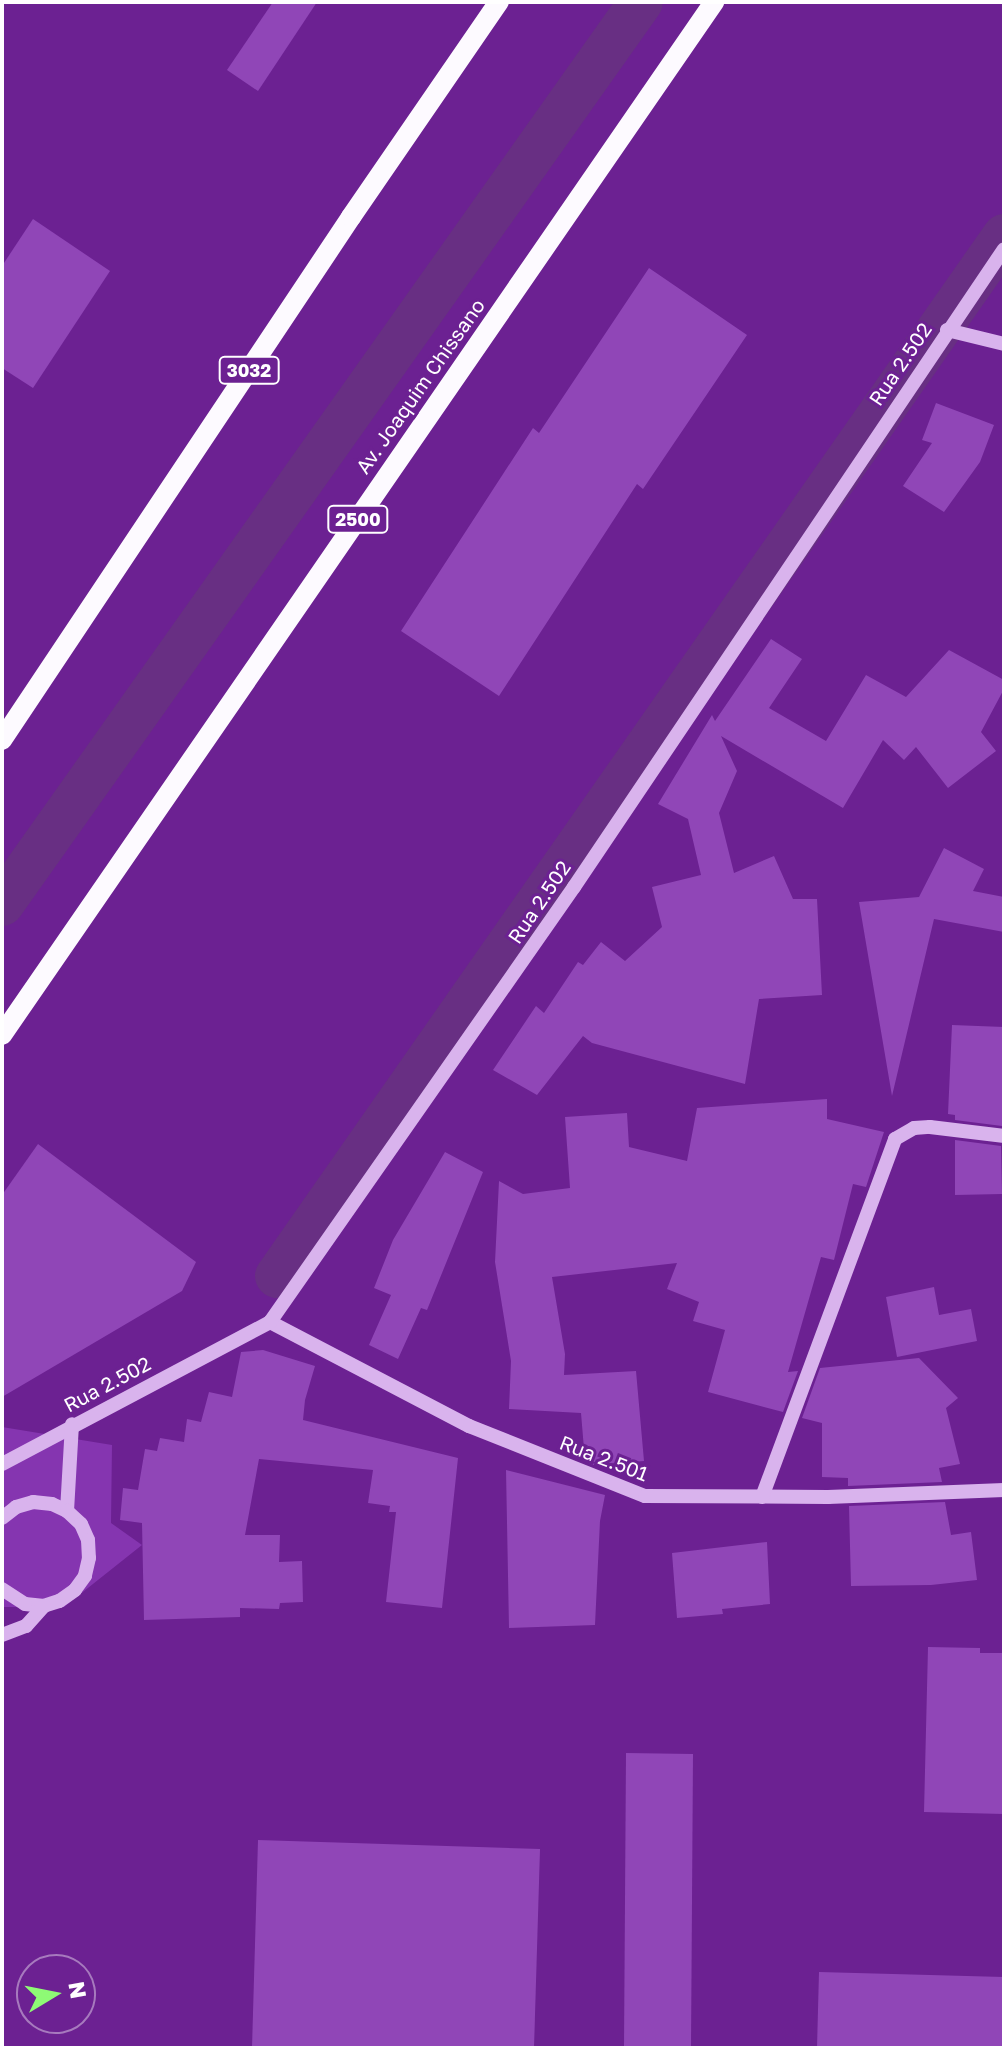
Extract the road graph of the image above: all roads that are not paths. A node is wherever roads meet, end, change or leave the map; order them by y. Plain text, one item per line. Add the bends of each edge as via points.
1 (499, 2) edge
2 (714, 2) edge
3 (1004, 249) edge
4 (947, 330) junction
5 (1004, 344) edge
6 (2, 740) edge
7 (2, 1035) edge
8 (1004, 1136) edge
9 (270, 1322) junction
10 (72, 1424) junction
11 (2, 1464) edge
12 (1004, 1490) edge
13 (762, 1497) junction
14 (9, 1505) edge
15 (67, 1511) junction
16 (2, 1518) edge
17 (2, 1589) edge
18 (44, 1606) junction
19 (2, 1635) edge

1 - 6 main road, 3032
2 - 7 main road, Av. Joaquim Chissano / 2500
3 - 4 street, Rua 2.502
4 - 5 street
4 - 9 street, Rua 2.502 via 574,887
8 - 13 street via 930,1127 914,1128 895,1139
9 - 10 street, Rua 2.502
9 - 13 street, Rua 2.501 via 469,1426 645,1496
10 - 11 street, Rua 2.502
10 - 15 street
12 - 13 street, Rua 2.501
14 - 15 street via 43,1503
14 - 16 street
15 - 18 street via 88,1540 87,1567 75,1590
17 - 18 street via 25,1604
18 - 19 street via 26,1626

